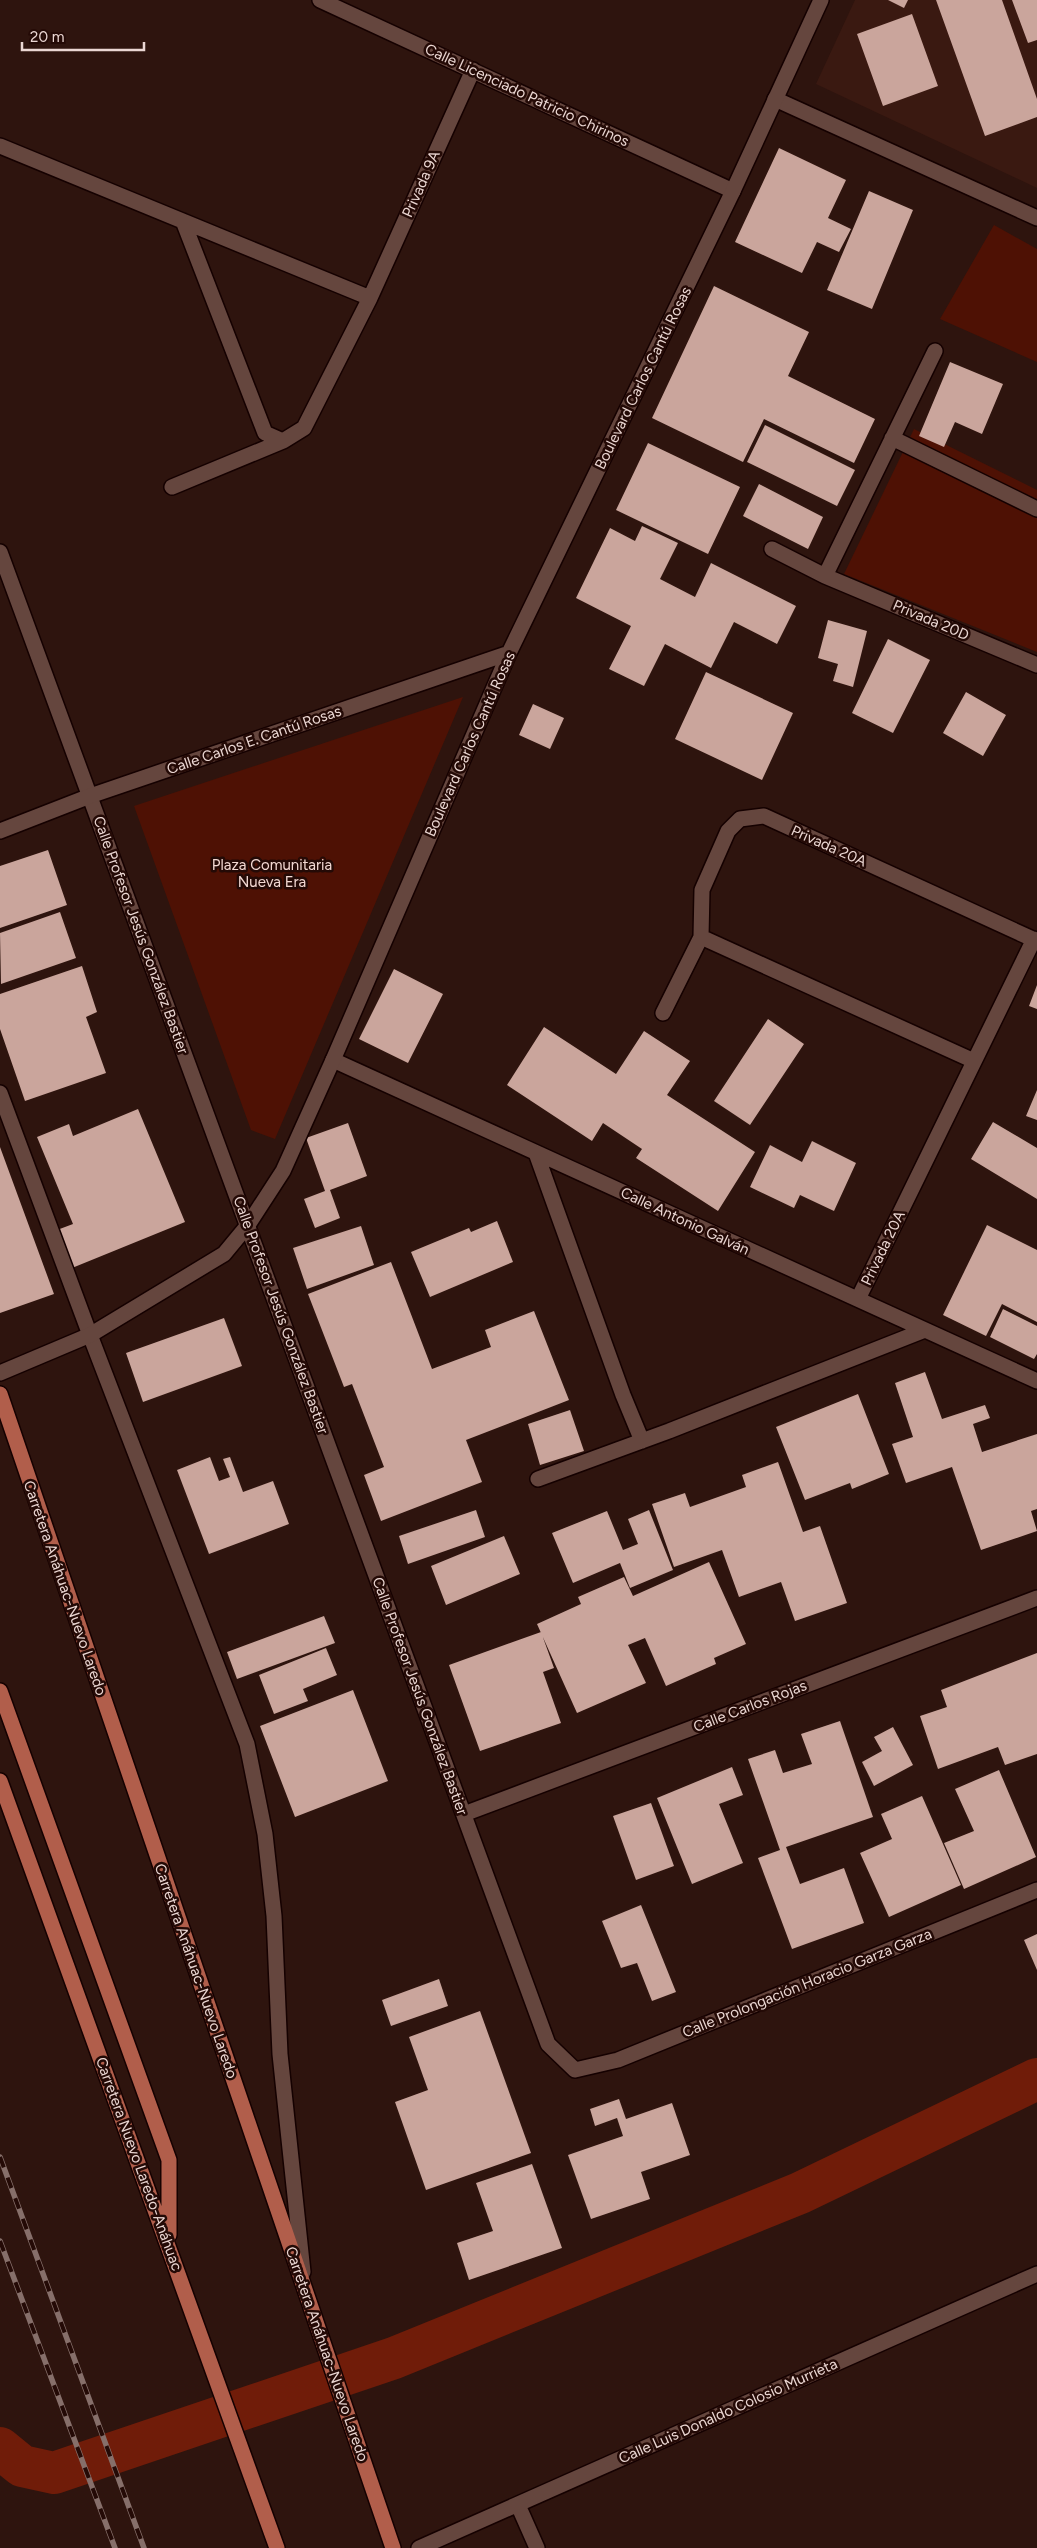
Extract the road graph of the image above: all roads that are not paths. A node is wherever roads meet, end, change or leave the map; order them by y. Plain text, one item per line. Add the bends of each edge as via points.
1 (320, 0) edge
2 (821, 0) edge
3 (473, 70) junction
4 (775, 99) junction
5 (0, 146) edge
6 (733, 192) junction
7 (1037, 218) edge
8 (182, 221) junction
9 (370, 298) junction
10 (935, 351) dead end
11 (892, 438) junction
12 (283, 441) junction
13 (172, 487) dead end
14 (1037, 509) edge
15 (772, 549) dead end
16 (0, 552) edge
17 (825, 576) junction
18 (509, 654) junction
19 (1037, 665) edge
20 (90, 796) junction
21 (0, 832) edge
22 (701, 937) junction
23 (1035, 940) edge
24 (663, 1013) dead end
25 (333, 1060) junction
26 (974, 1061) junction
27 (0, 1093) edge
28 (536, 1152) junction
29 (248, 1225) junction
30 (858, 1299) junction
31 (925, 1330) junction
32 (90, 1335) junction
33 (0, 1373) edge
34 (1037, 1381) edge
35 (0, 1394) edge
36 (642, 1441) junction
37 (538, 1479) dead end
38 (1037, 1598) edge
39 (0, 1692) edge
40 (0, 1781) edge
41 (464, 1814) junction
42 (1037, 1890) edge
43 (575, 2070) joint
44 (169, 2247) junction
45 (1037, 2274) edge
46 (304, 2288) junction
47 (518, 2505) junction
48 (277, 2548) edge
49 (393, 2548) edge
50 (419, 2548) edge
51 (537, 2548) edge

1 - 3 street, Calle Licenciado Patricio Chirinos
2 - 4 street, Boulevard Carlos Cantú Rosas
3 - 6 street, Calle Licenciado Patricio Chirinos
3 - 9 street, Privada 9A
4 - 6 street, Boulevard Carlos Cantú Rosas
4 - 7 street
5 - 8 street
6 - 18 street, Boulevard Carlos Cantú Rosas
8 - 9 street
8 - 12 street via 265,433
9 - 12 street, Privada 9A via 304,428
10 - 11 street
11 - 14 street
11 - 17 street
12 - 13 street, Privada 9A
15 - 17 street, Privada 20D
16 - 20 street, Calle Profesor Jesús González Bastier
17 - 19 street, Privada 20D
18 - 20 street, Calle Carlos E. Cantú Rosas
18 - 25 street, Boulevard Carlos Cantú Rosas
20 - 21 street, Calle Carlos E. Cantú Rosas
20 - 29 street, Calle Profesor Jesús González Bastier
22 - 23 street, Privada 20A via 702,890 728,831 740,819 764,816
22 - 24 street, Privada 20A
22 - 26 street
23 - 26 street, Privada 20A
25 - 28 street, Calle Antonio Galván
25 - 29 street, Boulevard Carlos Cantú Rosas via 283,1171
26 - 30 street, Privada 20A
27 - 32 street
28 - 30 street, Calle Antonio Galván
28 - 36 street
29 - 32 street, Boulevard Carlos Cantú Rosas via 224,1254
29 - 41 street, Calle Profesor Jesús González Bastier
30 - 31 street, Calle Antonio Galván
31 - 34 street, Calle Antonio Galván
31 - 36 street
32 - 33 street, Boulevard Carlos Cantú Rosas
32 - 46 street via 247,1744 266,1843 274,1916 280,2054
35 - 46 main road, Carretera Anáhuac-Nuevo Laredo
36 - 37 street
38 - 41 street, Calle Carlos Rojas
39 - 44 main road via 169,2160
40 - 44 main road, Carretera Nuevo Laredo-Anáhuac
41 - 43 street, Calle Profesor Jesús González Bastier via 548,2044
42 - 43 street, Calle Prolongación Horacio Garza Garza via 618,2060
44 - 48 main road, Carretera Nuevo Laredo-Anáhuac
45 - 47 street, Calle Luis Donaldo Colosio Murrieta
46 - 49 main road, Carretera Anáhuac-Nuevo Laredo
47 - 50 street, Calle Luis Donaldo Colosio Murrieta
47 - 51 street

